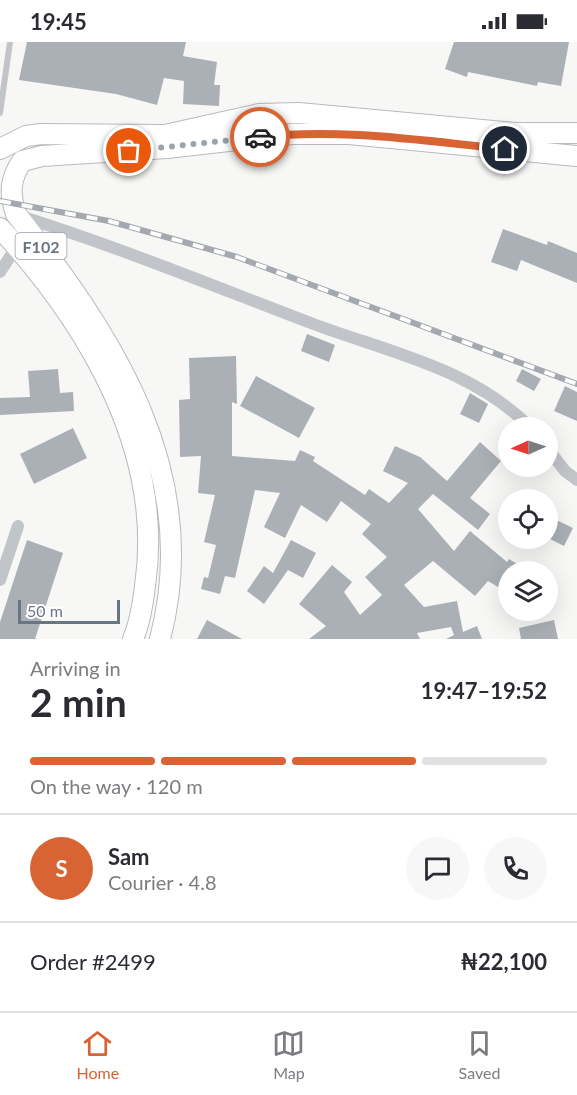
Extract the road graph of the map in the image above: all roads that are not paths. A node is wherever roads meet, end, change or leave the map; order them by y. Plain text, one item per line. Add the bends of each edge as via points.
1 (10, 42) edge
2 (0, 113) edge
3 (577, 133) edge
4 (0, 148) edge
5 (577, 156) edge
6 (16, 214) junction
7 (0, 228) edge
8 (17, 246) junction
9 (0, 272) edge
10 (520, 417) edge
11 (558, 462) edge
12 (577, 480) edge
13 (18, 526) dead end
14 (0, 580) edge
15 (134, 639) edge
16 (160, 639) edge

1 - 2 lane
3 - 4 main road via 516,133 299,113 259,114 165,135 41,134
5 - 6 main road, F102 via 349,134 292,134 42,156 22,161 14,173 10,192
6 - 10 street via 101,241 444,370 476,384
6 - 16 main road, F102 via 96,326 144,415 165,478 171,519 172,568
7 - 8 main road, F102
8 - 9 street
8 - 15 main road, F102 via 81,333 123,411 144,483 150,530 143,603
11 - 12 street
13 - 14 street

